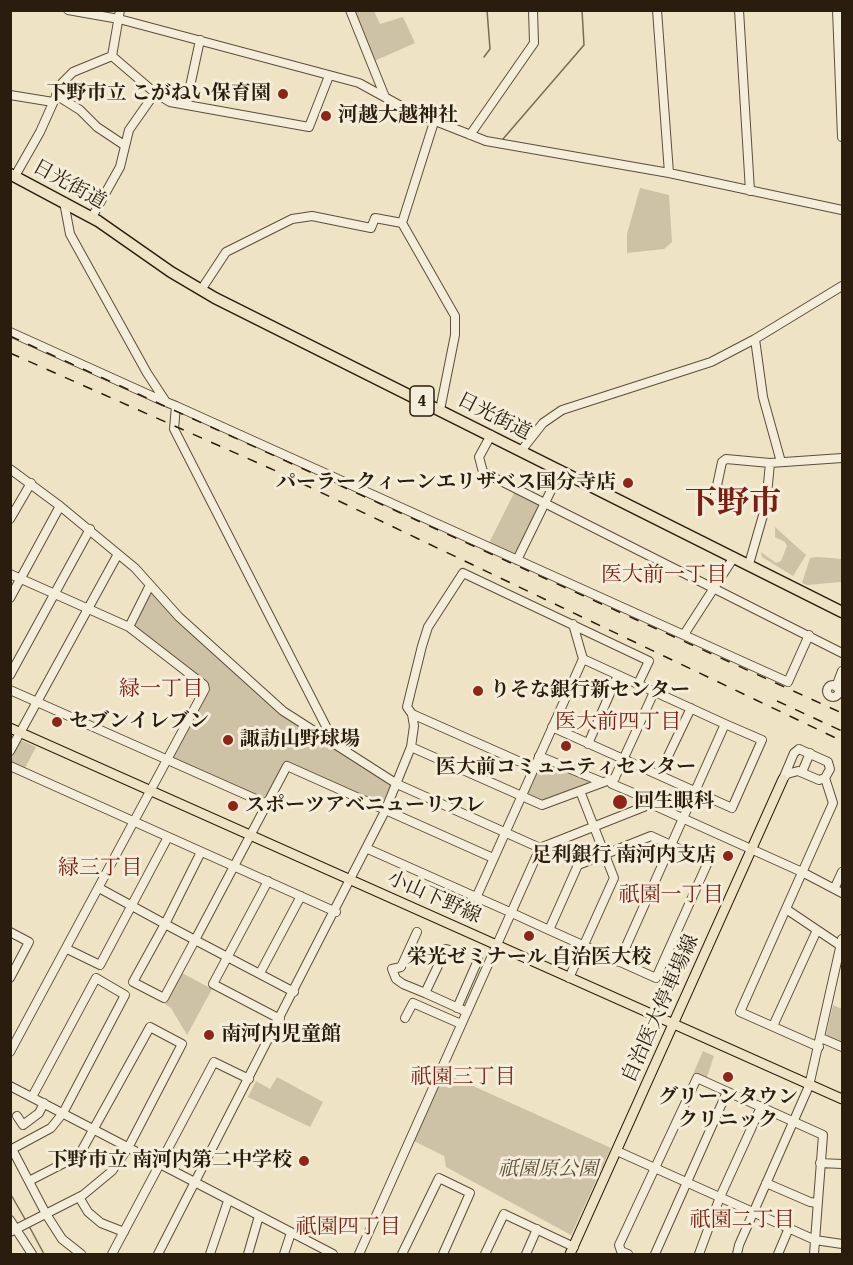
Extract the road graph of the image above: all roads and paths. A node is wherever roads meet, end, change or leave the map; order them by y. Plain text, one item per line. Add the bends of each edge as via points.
1 (68, 10) edge
2 (350, 10) edge
3 (533, 10) edge
4 (657, 10) edge
5 (739, 10) edge
6 (837, 10) edge
7 (119, 15) edge
8 (200, 40) junction
9 (112, 56) junction
10 (329, 76) junction
11 (155, 93) junction
12 (10, 95) edge
13 (385, 97) junction
14 (54, 98) junction
15 (186, 105) junction
16 (434, 122) junction
17 (470, 135) junction
18 (843, 137) edge
19 (124, 145) junction
20 (669, 173) junction
21 (13, 175) edge
22 (750, 191) junction
23 (64, 202) junction
24 (843, 210) edge
25 (92, 217) junction
26 (402, 223) junction
27 (843, 286) edge
28 (201, 290) junction
29 (10, 332) edge
30 (755, 339) junction
31 (166, 402) junction
32 (176, 406) junction
33 (440, 410) junction
34 (491, 435) junction
35 (521, 451) junction
36 (843, 458) edge
37 (781, 462) junction
38 (770, 463) junction
39 (10, 469) edge
40 (561, 470) junction
41 (31, 483) junction
42 (715, 495) dead end
43 (545, 503) junction
44 (60, 506) junction
45 (10, 519) edge
46 (90, 529) junction
47 (118, 554) junction
48 (734, 557) junction
49 (517, 560) junction
50 (749, 564) junction
51 (10, 574) edge
52 (21, 579) junction
53 (150, 585) junction
54 (715, 587) junction
55 (54, 594) junction
56 (10, 598) edge
57 (88, 609) junction
58 (843, 612) edge
59 (573, 624) junction
60 (129, 627) junction
61 (685, 633) junction
62 (809, 635) junction
63 (843, 652) edge
64 (583, 659) junction
65 (843, 671) edge
66 (10, 675) edge
67 (618, 675) junction
68 (639, 684) junction
69 (836, 687) dead end
70 (10, 690) edge
71 (654, 692) junction
72 (38, 702) junction
73 (691, 708) junction
74 (412, 714) junction
75 (726, 724) junction
76 (552, 727) junction
77 (10, 728) edge
78 (21, 733) junction
79 (588, 744) junction
80 (336, 745) junction
81 (411, 747) junction
82 (10, 751) edge
83 (810, 753) junction
84 (539, 756) junction
85 (167, 759) junction
86 (624, 760) junction
87 (10, 766) edge
88 (534, 768) junction
89 (802, 772) junction
90 (659, 775) junction
91 (615, 778) junction
92 (825, 778) junction
93 (783, 779) junction
94 (602, 782) junction
95 (397, 784) junction
96 (152, 790) junction
97 (580, 791) junction
98 (695, 792) junction
99 (521, 796) junction
100 (643, 797) dead end
101 (267, 804) junction
102 (386, 811) junction
103 (683, 818) junction
104 (135, 823) junction
105 (594, 826) junction
106 (505, 832) junction
107 (252, 834) junction
108 (168, 837) junction
109 (671, 845) junction
110 (540, 848) junction
111 (368, 849) junction
112 (753, 849) junction
113 (201, 852) junction
114 (606, 854) junction
115 (494, 858) junction
116 (235, 866) junction
117 (802, 872) junction
118 (843, 872) edge
119 (268, 881) junction
120 (352, 881) junction
121 (99, 888) junction
122 (835, 888) junction
123 (843, 893) edge
124 (301, 896) junction
125 (476, 898) junction
126 (132, 906) junction
127 (786, 909) junction
128 (336, 912) junction
129 (512, 913) junction
130 (165, 924) junction
131 (549, 930) junction
132 (817, 930) junction
133 (10, 932) edge
134 (417, 932) dead end
135 (195, 940) junction
136 (842, 943) edge
137 (496, 946) junction
138 (584, 946) junction
139 (67, 949) junction
140 (458, 953) dead end
141 (229, 956) junction
142 (478, 960) dead end
143 (619, 962) junction
144 (260, 974) junction
145 (10, 978) edge
146 (569, 978) junction
147 (294, 992) junction
148 (425, 993) junction
149 (457, 1008) junction
150 (466, 1012) junction
151 (405, 1018) dead end
152 (280, 1020) junction
153 (461, 1024) junction
154 (674, 1025) junction
155 (773, 1026) junction
156 (821, 1038) junction
157 (819, 1047) junction
158 (843, 1047) edge
159 (10, 1052) edge
160 (249, 1079) junction
161 (10, 1086) edge
162 (809, 1086) junction
163 (727, 1092) junction
164 (32, 1097) junction
165 (843, 1099) edge
166 (44, 1103) junction
167 (760, 1107) junction
168 (63, 1113) junction
169 (17, 1116) dead end
170 (793, 1122) junction
171 (95, 1130) junction
172 (128, 1148) junction
173 (617, 1150) junction
174 (820, 1163) junction
175 (159, 1164) junction
176 (843, 1164) edge
177 (654, 1167) junction
178 (29, 1181) junction
179 (193, 1182) junction
180 (687, 1182) junction
181 (766, 1183) junction
182 (79, 1197) junction
183 (720, 1197) junction
184 (228, 1200) junction
185 (817, 1203) junction
186 (754, 1211) junction
187 (46, 1214) junction
188 (259, 1216) junction
189 (10, 1220) edge
190 (789, 1228) junction
191 (537, 1229) junction
192 (13, 1231) edge
193 (124, 1232) junction
194 (291, 1233) junction
195 (815, 1240) junction
196 (843, 1244) edge
197 (322, 1252) edge
198 (571, 1253) edge
199 (32, 1254) edge
200 (81, 1254) edge
201 (112, 1254) edge
202 (158, 1254) edge
203 (210, 1254) edge
204 (248, 1254) edge
205 (284, 1254) edge
206 (333, 1254) edge
207 (359, 1254) edge
208 (402, 1254) edge
209 (443, 1254) edge
210 (485, 1254) edge
211 (526, 1254) edge
212 (628, 1254) edge
213 (655, 1254) edge
214 (699, 1254) edge
215 (737, 1254) edge
216 (778, 1254) edge
217 (814, 1254) edge

1 - 7 street
2 - 13 street
3 - 17 street via 534,43
4 - 20 street
5 - 22 street
6 - 18 street
7 - 8 street
7 - 9 street
8 - 10 street
8 - 15 street
9 - 11 street
9 - 14 street via 70,74
10 - 13 street via 359,83
10 - 15 street via 309,127
11 - 15 street
11 - 19 street via 129,130
12 - 14 street
13 - 16 street
14 - 19 street via 80,110
14 - 21 street via 40,132
16 - 17 street
16 - 26 street
17 - 20 street via 512,147
19 - 25 street via 120,167
20 - 22 street
21 - 23 highway, 日光街道 / 4
22 - 24 street
23 - 25 highway, 日光街道 / 4
23 - 31 street via 70,234
25 - 28 highway, 日光街道 / 4
26 - 28 street via 375,218 371,228 312,216 292,219 226,252
26 - 33 street via 455,316
27 - 30 street
28 - 33 highway, 日光街道 / 4
29 - 31 street
30 - 35 street via 711,362 562,410 543,423
30 - 37 street via 763,397
31 - 32 street
32 - 49 street
32 - 80 street via 174,429
33 - 34 highway, 日光街道 / 4
34 - 35 highway, 日光街道 / 4
34 - 43 street via 479,457 483,472
35 - 40 highway, 日光街道 / 4
36 - 37 street
37 - 38 street
38 - 42 street via 726,459
38 - 50 street via 766,505
39 - 41 street
40 - 43 street
40 - 48 highway, 日光街道 / 4
41 - 44 street
41 - 45 street
43 - 49 street
43 - 54 street
44 - 46 street
44 - 52 street
46 - 47 street
46 - 55 street
47 - 53 street
47 - 57 street
48 - 50 highway, 日光街道 / 4
48 - 54 street
49 - 61 street
50 - 58 highway, 日光街道 / 4
51 - 52 street
52 - 55 street
52 - 56 street
53 - 60 street
53 - 80 street via 179,617 283,711
54 - 61 street
54 - 62 street
55 - 57 street
55 - 66 street
57 - 60 street
57 - 72 street
59 - 64 street
59 - 68 street via 649,661
59 - 74 street via 464,573 428,627 407,707
60 - 85 street via 204,685
61 - 62 street via 789,682
62 - 63 street
64 - 67 street
64 - 76 street
65 - 69 street
67 - 68 street
67 - 79 street
68 - 71 street
70 - 72 street
71 - 73 street
71 - 86 street
72 - 78 street
72 - 85 street
73 - 75 street
73 - 90 street
74 - 81 street
74 - 88 street
75 - 98 street
75 - 98 street via 762,740 732,808
76 - 79 street
76 - 84 street
77 - 78 main road, 小山下野線
78 - 82 street
78 - 96 main road, 小山下野線
79 - 86 street
80 - 95 street
81 - 95 street
81 - 99 street
83 - 89 street
83 - 92 street via 830,764
83 - 93 street via 796,751
84 - 88 street
84 - 94 street
85 - 96 street
85 - 101 street
86 - 90 street
86 - 91 street
87 - 104 street
88 - 99 street
89 - 92 street via 819,780
89 - 93 street via 790,773
90 - 98 street
91 - 94 street
91 - 100 street via 612,784
92 - 117 street via 833,803
93 - 112 main road, 自治医大停車場線
94 - 97 street
95 - 102 street
95 - 106 street
96 - 104 street
96 - 107 main road, 小山下野線
97 - 99 street via 542,805
97 - 105 street
98 - 103 street
99 - 106 street
101 - 102 street via 287,766
101 - 107 street
102 - 111 street
102 - 115 street
103 - 105 street via 651,804
103 - 109 street
103 - 112 street
104 - 108 street
104 - 121 street
105 - 110 street
105 - 114 street
106 - 110 street
106 - 115 street
107 - 116 street
107 - 120 main road, 小山下野線
108 - 113 street
108 - 126 street
109 - 114 street via 651,836
109 - 143 street
109 - 143 street via 708,862 656,978
110 - 129 street
111 - 120 street
111 - 125 street
112 - 117 street
112 - 154 main road, 自治医大停車場線
113 - 116 street
113 - 130 street
114 - 131 street via 578,864
114 - 138 street via 614,878
115 - 125 street
116 - 119 street
116 - 135 street
117 - 122 street
117 - 127 street
118 - 122 street
119 - 124 street
119 - 141 street
120 - 128 street
120 - 137 main road, 小山下野線
121 - 126 street
121 - 139 street
122 - 123 street
124 - 128 street
124 - 144 street
125 - 129 street
126 - 130 street
126 - 139 street via 100,965
127 - 132 street
127 - 155 street via 740,1012
128 - 147 street
129 - 131 street
129 - 137 street
130 - 135 street
130 - 135 street via 134,982 164,998
131 - 138 street
132 - 136 street
132 - 155 street
133 - 145 street via 29,942
134 - 148 street via 401,967 392,969 396,979
135 - 141 street
136 - 156 street
137 - 146 main road, 小山下野線
137 - 150 street
138 - 143 street
138 - 146 street
139 - 159 street
140 - 148 street via 446,949
141 - 144 street
141 - 152 street via 213,984
142 - 149 street
144 - 147 street
146 - 154 main road, 小山下野線
147 - 152 street
148 - 149 street
149 - 150 street
150 - 153 street
151 - 153 street via 413,1003
152 - 160 street
153 - 207 street
154 - 162 main road, 小山下野線
154 - 173 main road, 自治医大停車場線
155 - 157 street
156 - 157 street
156 - 158 street
157 - 162 street
160 - 175 street via 213,1062
160 - 179 street
161 - 164 street
162 - 165 main road, 小山下野線
162 - 170 street
163 - 167 street
163 - 177 street via 694,1080
163 - 180 street
164 - 166 street
164 - 168 street via 96,978 125,995
166 - 168 street
166 - 169 street via 39,1113 23,1125
167 - 170 street
167 - 183 street
168 - 171 street
168 - 178 street via 51,1128 12,1149
170 - 174 street via 823,1135
170 - 181 street
171 - 172 street
171 - 172 street via 150,1027 182,1044
171 - 178 street via 72,1159
172 - 175 street
172 - 182 street via 112,1171
173 - 177 street
173 - 198 main road, 自治医大停車場線
174 - 176 street
174 - 185 street
175 - 179 street
175 - 193 street
177 - 180 street
177 - 212 street via 619,1245
178 - 187 street
179 - 184 street
179 - 202 street
180 - 183 street
180 - 213 street
181 - 185 street
181 - 186 street
182 - 187 street
182 - 193 street via 101,1223
183 - 186 street
183 - 214 street
184 - 188 street
184 - 203 street
185 - 195 street
186 - 190 street
186 - 215 street
187 - 192 street
187 - 200 street via 62,1239
188 - 194 street
188 - 204 street
189 - 192 street
190 - 195 street
190 - 216 street
191 - 198 street
191 - 210 street via 504,1214
191 - 211 street
192 - 199 street
193 - 201 street
194 - 197 street
194 - 205 street
195 - 196 street
195 - 217 street
197 - 206 street
208 - 209 street via 439,1178 470,1193

